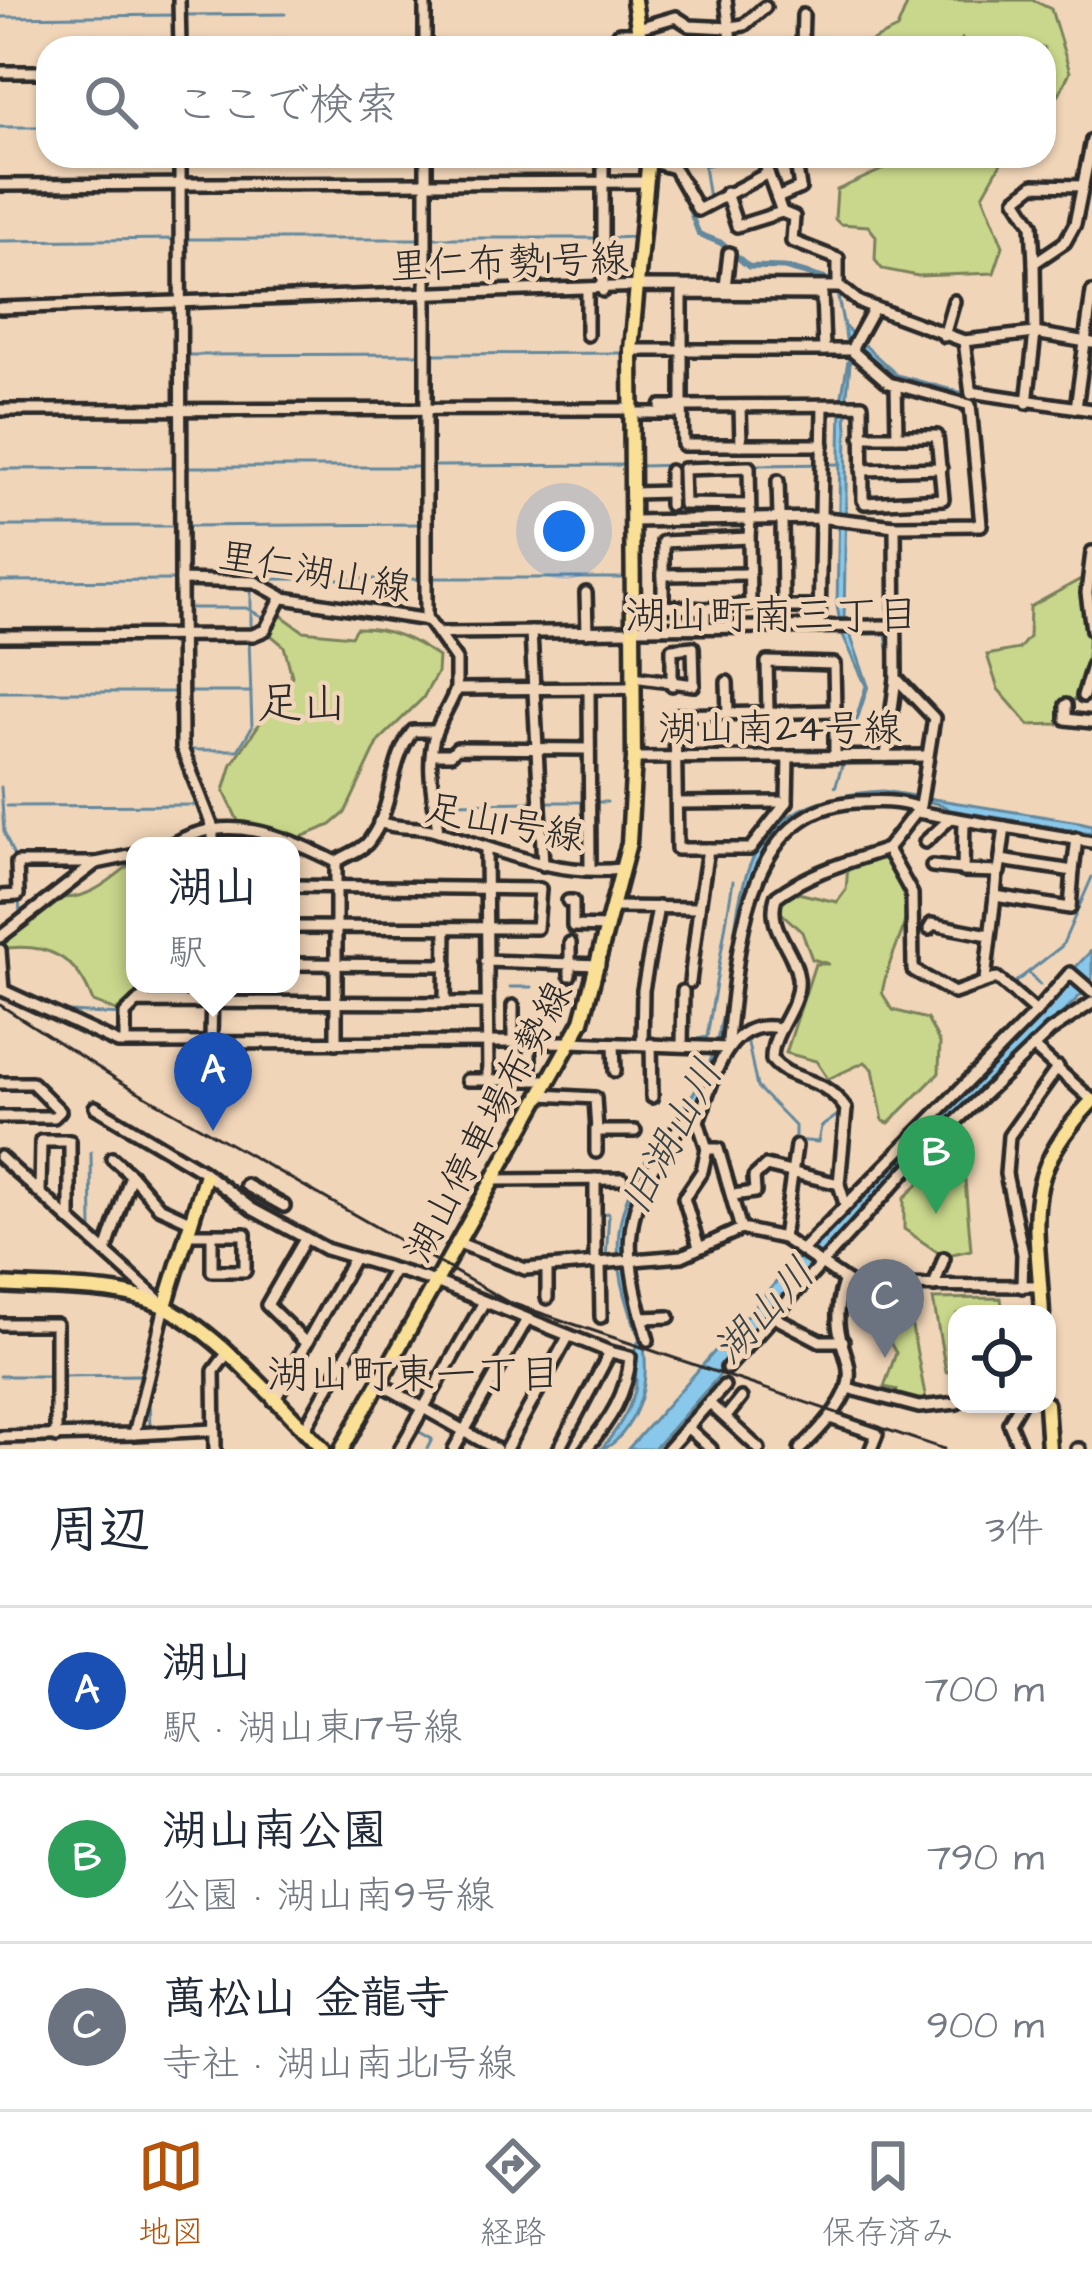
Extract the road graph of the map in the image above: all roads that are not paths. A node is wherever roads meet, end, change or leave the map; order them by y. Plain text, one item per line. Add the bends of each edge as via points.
1 (179, 0) edge
2 (424, 0) edge
3 (634, 0) edge
4 (726, 0) edge
5 (765, 7) dead end
6 (803, 14) dead end
7 (730, 28) junction
8 (180, 36) edge
9 (425, 36) edge
10 (640, 36) edge
11 (731, 36) edge
12 (802, 36) edge
13 (0, 72) edge
14 (36, 72) edge
15 (1092, 140) edge
16 (180, 168) edge
17 (426, 168) edge
18 (603, 168) edge
19 (648, 168) edge
20 (674, 168) edge
21 (760, 168) edge
22 (766, 168) edge
23 (797, 168) edge
24 (647, 182) junction
25 (426, 183) junction
26 (603, 183) junction
27 (180, 184) junction
28 (0, 185) edge
29 (1082, 186) junction
30 (726, 193) junction
31 (777, 198) junction
32 (782, 212) junction
33 (730, 253) dead end
34 (1034, 263) junction
35 (840, 287) junction
36 (724, 289) junction
37 (635, 290) junction
38 (587, 291) junction
39 (603, 291) junction
40 (1092, 292) edge
41 (426, 294) junction
42 (954, 301) dead end
43 (181, 302) junction
44 (0, 308) edge
45 (874, 308) junction
46 (1035, 333) junction
47 (587, 335) dead end
48 (944, 336) junction
49 (964, 341) junction
50 (1087, 342) edge
51 (631, 350) junction
52 (682, 350) junction
53 (824, 350) junction
54 (851, 350) junction
55 (896, 385) junction
56 (971, 392) junction
57 (1027, 403) junction
58 (970, 405) junction
59 (661, 406) dead end
60 (740, 406) junction
61 (823, 406) junction
62 (426, 408) junction
63 (1076, 408) junction
64 (0, 410) edge
65 (181, 410) junction
66 (682, 410) junction
67 (1092, 410) edge
68 (632, 411) junction
69 (862, 436) junction
70 (897, 436) junction
71 (741, 445) junction
72 (823, 445) junction
73 (941, 468) junction
74 (862, 470) junction
75 (670, 471) dead end
76 (778, 481) dead end
77 (670, 492) junction
78 (633, 493) junction
79 (670, 505) dead end
80 (749, 505) junction
81 (780, 518) junction
82 (818, 518) junction
83 (750, 519) junction
84 (633, 520) junction
85 (895, 526) junction
86 (749, 538) junction
87 (1092, 552) edge
88 (749, 574) junction
89 (663, 575) junction
90 (181, 580) junction
91 (586, 593) dead end
92 (282, 597) junction
93 (818, 607) junction
94 (705, 609) junction
95 (426, 620) junction
96 (894, 626) junction
97 (705, 627) junction
98 (819, 627) junction
99 (632, 630) junction
100 (1092, 630) edge
101 (531, 632) junction
102 (587, 632) junction
103 (440, 633) junction
104 (182, 635) junction
105 (0, 636) edge
106 (1092, 666) edge
107 (896, 678) junction
108 (633, 682) junction
109 (727, 682) dead end
110 (672, 685) junction
111 (456, 688) junction
112 (532, 688) junction
113 (589, 688) junction
114 (1083, 696) dead end
115 (1066, 705) dead end
116 (835, 711) junction
117 (767, 712) junction
118 (728, 713) junction
119 (1092, 722) edge
120 (435, 731) junction
121 (538, 749) junction
122 (590, 749) junction
123 (432, 754) junction
124 (835, 756) junction
125 (886, 756) junction
126 (927, 756) junction
127 (634, 758) junction
128 (676, 758) junction
129 (788, 758) junction
130 (788, 802) junction
131 (677, 803) junction
132 (919, 809) junction
133 (951, 818) junction
134 (964, 820) junction
135 (379, 822) junction
136 (1005, 827) junction
137 (213, 828) junction
138 (438, 832) junction
139 (191, 837) edge
140 (213, 837) edge
141 (277, 837) edge
142 (1077, 838) junction
143 (925, 842) dead end
144 (1092, 842) edge
145 (300, 847) edge
146 (708, 849) junction
147 (887, 849) junction
148 (486, 852) junction
149 (126, 857) edge
150 (1001, 860) junction
151 (96, 862) junction
152 (336, 862) junction
153 (543, 865) junction
154 (932, 866) dead end
155 (590, 868) junction
156 (622, 869) junction
157 (962, 869) junction
158 (1073, 872) junction
159 (997, 873) junction
160 (300, 886) edge
161 (334, 886) junction
162 (486, 887) junction
163 (0, 896) edge
164 (995, 896) junction
165 (568, 901) dead end
166 (613, 907) junction
167 (658, 907) junction
168 (699, 908) junction
169 (300, 926) edge
170 (334, 927) junction
171 (486, 927) junction
172 (608, 927) junction
173 (446, 928) junction
174 (929, 929) dead end
175 (989, 934) junction
176 (0, 937) edge
177 (570, 943) dead end
178 (0, 950) edge
179 (486, 961) junction
180 (300, 964) edge
181 (335, 964) junction
182 (446, 965) junction
183 (599, 965) junction
184 (570, 971) junction
185 (985, 980) junction
186 (2, 989) edge
187 (1091, 991) edge
188 (146, 993) edge
189 (212, 993) edge
190 (137, 1002) junction
191 (212, 1002) junction
192 (446, 1003) junction
193 (1092, 1003) edge
194 (334, 1004) junction
195 (486, 1004) junction
196 (513, 1006) dead end
197 (1036, 1012) junction
198 (778, 1028) junction
199 (488, 1042) junction
200 (513, 1042) junction
201 (530, 1042) junction
202 (570, 1042) junction
203 (125, 1043) junction
204 (211, 1043) junction
205 (336, 1043) junction
206 (614, 1044) junction
207 (647, 1044) junction
208 (682, 1044) junction
209 (721, 1047) junction
210 (1033, 1047) junction
211 (1058, 1067) junction
212 (615, 1071) dead end
213 (550, 1079) junction
214 (467, 1080) dead end
215 (488, 1080) junction
216 (530, 1080) junction
217 (0, 1083) edge
218 (542, 1095) junction
219 (652, 1097) dead end
220 (1092, 1101) edge
221 (704, 1106) junction
222 (95, 1107) dead end
223 (631, 1114) dead end
224 (0, 1117) edge
225 (596, 1129) junction
226 (796, 1147) dead end
227 (707, 1149) junction
228 (596, 1152) dead end
229 (0, 1157) edge
230 (112, 1158) dead end
231 (793, 1169) junction
232 (131, 1174) junction
233 (206, 1177) junction
234 (622, 1179) dead end
235 (494, 1180) junction
236 (595, 1180) junction
237 (839, 1184) junction
238 (246, 1185) dead end
239 (40, 1192) junction
240 (260, 1192) junction
241 (733, 1195) junction
242 (845, 1204) junction
243 (284, 1206) dead end
244 (251, 1209) junction
245 (70, 1217) junction
246 (188, 1227) junction
247 (741, 1229) junction
248 (212, 1235) junction
249 (783, 1238) junction
250 (305, 1239) junction
251 (459, 1243) junction
252 (699, 1247) junction
253 (106, 1248) junction
254 (803, 1250) junction
255 (354, 1258) junction
256 (944, 1258) dead end
257 (632, 1261) junction
258 (819, 1263) junction
259 (598, 1264) junction
260 (547, 1268) junction
261 (394, 1270) junction
262 (436, 1282) junction
263 (844, 1282) junction
264 (0, 1286) edge
265 (934, 1286) junction
266 (1041, 1286) junction
267 (1022, 1287) junction
268 (547, 1298) dead end
269 (484, 1302) junction
270 (1042, 1305) edge
271 (165, 1306) junction
272 (772, 1316) junction
273 (601, 1317) dead end
274 (670, 1317) dead end
275 (642, 1318) junction
276 (526, 1321) junction
277 (0, 1324) edge
278 (568, 1337) junction
279 (648, 1340) dead end
280 (843, 1341) junction
281 (306, 1343) junction
282 (610, 1352) junction
283 (226, 1354) junction
284 (727, 1368) dead end
285 (379, 1383) junction
286 (724, 1385) dead end
287 (851, 1389) junction
288 (741, 1398) dead end
289 (274, 1401) junction
290 (709, 1402) junction
291 (948, 1404) edge
292 (423, 1407) junction
293 (1015, 1413) edge
294 (1046, 1413) edge
295 (726, 1417) junction
296 (830, 1418) junction
297 (687, 1427) junction
298 (214, 1430) junction
299 (304, 1430) junction
300 (464, 1431) junction
301 (134, 1434) junction
302 (0, 1437) edge
303 (56, 1437) junction
304 (1048, 1448) edge
305 (214, 1449) edge
306 (323, 1449) edge
307 (342, 1449) edge
308 (400, 1449) edge
309 (454, 1449) edge
310 (496, 1449) edge
311 (506, 1449) edge
312 (559, 1449) edge
313 (586, 1449) edge
314 (668, 1449) edge
315 (711, 1449) edge
316 (759, 1449) edge
317 (800, 1449) edge
318 (871, 1449) edge
319 (1019, 1449) edge

1 - 8 street
2 - 9 street
3 - 10 main road
4 - 7 street
5 - 7 street
6 - 12 street
7 - 10 street via 690,26 676,17
7 - 11 street
13 - 14 street
15 - 29 street
16 - 27 street, 里仁湖山線
17 - 25 street
18 - 26 street
19 - 24 main road, 湖山停車場布勢線
20 - 30 street via 698,210
21 - 30 street
22 - 31 street
23 - 31 street via 800,188
24 - 26 street
24 - 37 main road, 湖山停車場布勢線
25 - 26 street
25 - 27 street
25 - 41 street
26 - 39 street
27 - 28 street
27 - 43 street, 里仁湖山線
29 - 34 street via 1065,242
29 - 34 street via 1034,184 1016,200 1032,224
30 - 32 street via 737,226
31 - 32 street
32 - 35 street via 794,217 792,241 838,259
33 - 36 street
34 - 46 street
35 - 36 street, 里仁布勢1号線
35 - 45 street
36 - 37 street, 里仁布勢1号線
36 - 52 street via 682,293
36 - 53 street via 822,294
37 - 39 street, 里仁布勢1号線
37 - 51 main road, 湖山停車場布勢線
38 - 39 street, 里仁布勢1号線
38 - 41 street, 里仁布勢1号線
38 - 47 street
40 - 50 street
41 - 43 street, 里仁布勢1号線
41 - 62 street
42 - 48 street
43 - 44 street
43 - 65 street, 里仁湖山線
45 - 48 street
45 - 54 street
46 - 49 street
46 - 50 street
46 - 57 street
48 - 49 street
49 - 56 street
50 - 63 street
51 - 52 street
51 - 68 main road, 湖山停車場布勢線
52 - 53 street
52 - 66 street
53 - 54 street
54 - 55 street
55 - 58 street
55 - 70 street
56 - 57 street
56 - 58 street
57 - 63 street
58 - 85 street via 981,525
59 - 66 street
60 - 61 street
60 - 66 street
60 - 71 street
61 - 69 street via 862,405
61 - 72 street
62 - 65 street
62 - 68 street
62 - 95 street
63 - 67 street
64 - 65 street
65 - 90 street, 里仁湖山線
66 - 68 street
66 - 71 street via 683,445
68 - 78 main road, 湖山停車場布勢線
69 - 70 street
69 - 74 street
70 - 73 street via 937,436
71 - 72 street
72 - 82 street
73 - 74 street
73 - 74 street via 940,502 865,502
75 - 77 street
76 - 81 street
77 - 78 street
77 - 79 street
78 - 84 main road, 湖山停車場布勢線
80 - 80 street via 748,467 683,469 684,504
80 - 83 street
81 - 82 street
81 - 83 street
81 - 93 street via 783,607
82 - 85 street
82 - 93 street
83 - 84 street
83 - 86 street
84 - 99 main road, 湖山停車場布勢線
85 - 96 street
86 - 88 street
86 - 89 street via 664,540
87 - 100 street
88 - 89 street
88 - 94 street via 746,608
89 - 94 street via 667,608
90 - 92 street, 里仁湖山線 via 255,582
90 - 104 street
91 - 102 street
92 - 95 street, 里仁湖山線
92 - 104 street via 265,630 253,635
93 - 98 street
94 - 97 street
95 - 103 street, 里仁湖山線
96 - 98 street
96 - 107 street
97 - 98 street
97 - 99 street
99 - 102 street
99 - 108 main road, 湖山停車場布勢線
101 - 102 street
101 - 103 street
101 - 112 street
103 - 111 street, 里仁湖山線 via 458,665
104 - 105 street
104 - 137 street via 182,748
106 - 114 street
107 - 125 street
107 - 126 street via 934,718
108 - 110 street
108 - 113 street
108 - 127 main road, 湖山停車場布勢線
109 - 118 street
110 - 110 street via 697,682 693,647 672,650
111 - 112 street
111 - 120 street
112 - 113 street
112 - 121 street
113 - 122 street
115 - 119 street via 1066,719
116 - 117 street
116 - 117 street via 830,661 767,662
116 - 124 street
117 - 118 street
118 - 128 street via 675,715
120 - 123 street
120 - 135 street via 413,731 404,743 394,795
121 - 122 street
121 - 123 street
121 - 153 street
122 - 155 street
123 - 138 street
124 - 125 street, 湖山南24号線
124 - 129 street, 湖山南24号線
125 - 126 street, 湖山南24号線
126 - 132 street
127 - 128 street, 湖山南24号線
127 - 156 main road, 湖山停車場布勢線
128 - 129 street, 湖山南24号線
128 - 131 street
129 - 130 street
130 - 131 street
130 - 146 street via 750,848
131 - 146 street via 677,849
132 - 133 street
132 - 147 street
132 - 209 street via 891,801 832,805 803,816 782,838 748,906
133 - 134 street
133 - 143 street
134 - 136 street
134 - 157 street
135 - 138 street, 足山1号線
135 - 152 street via 367,846
136 - 142 street
136 - 150 street
137 - 139 street
137 - 140 street
137 - 141 street via 251,826
138 - 148 street, 足山1号線
142 - 144 street
142 - 158 street
145 - 152 street
146 - 168 street
147 - 185 street via 912,895 913,970 954,993
147 - 198 street via 830,867 776,897 771,919 798,979
148 - 153 street, 足山1号線
148 - 162 street
149 - 151 street
150 - 158 street
150 - 159 street
151 - 163 street via 17,862 18,896
151 - 176 street
152 - 161 street
153 - 155 street, 足山1号線
154 - 157 street
155 - 156 street, 足山1号線
156 - 166 main road, 湖山停車場布勢線
157 - 159 street
158 - 164 street via 1070,908
159 - 164 street
160 - 161 street
161 - 162 street
161 - 170 street
162 - 171 street
162 - 171 street via 540,889 537,928
164 - 175 street
165 - 172 street via 573,926
166 - 167 street
166 - 172 main road, 湖山停車場布勢線
167 - 168 street
167 - 207 street via 643,990
168 - 208 street
169 - 170 street
170 - 173 street
170 - 181 street
171 - 173 street
171 - 179 street
172 - 183 main road, 湖山停車場布勢線
173 - 182 street
174 - 175 street
175 - 185 street
177 - 184 street
178 - 186 street
179 - 184 street via 548,961
179 - 195 street
180 - 181 street
181 - 182 street
181 - 194 street
182 - 192 street
183 - 184 street
183 - 202 main road, 湖山停車場布勢線
185 - 197 street via 997,978
186 - 203 street
187 - 197 street via 1070,973
188 - 190 street
189 - 191 street
190 - 191 street
190 - 203 street via 125,1014
191 - 194 street
191 - 204 street
192 - 194 street
192 - 195 street
193 - 210 street
194 - 205 street
195 - 199 street
196 - 200 street
197 - 242 street
198 - 209 street via 746,1030
198 - 237 street via 773,1063 819,1081 846,1109
199 - 200 street
199 - 205 street
199 - 215 street
200 - 201 street
201 - 202 street
201 - 216 street
202 - 206 street
202 - 213 main road, 湖山停車場布勢線
203 - 204 street
204 - 205 street
206 - 207 street
206 - 212 street
207 - 208 street
207 - 219 street
208 - 209 street
209 - 221 street
210 - 211 street
210 - 258 street
211 - 220 street
211 - 267 street via 1009,1136 1006,1174
213 - 216 street
213 - 218 main road, 湖山停車場布勢線
214 - 215 street
215 - 216 street
217 - 224 street via 32,1083 60,1111
218 - 225 street via 595,1098
218 - 235 main road, 湖山停車場布勢線
220 - 266 main road via 1042,1168
221 - 227 street via 698,1123
221 - 257 street via 673,1137 633,1204
222 - 233 street
223 - 225 street via 633,1131
225 - 228 street
226 - 231 street
227 - 241 street via 718,1149
227 - 252 street via 684,1198
229 - 239 street
230 - 232 street
231 - 237 street
231 - 241 street via 766,1166 754,1178 755,1192
231 - 249 street
232 - 246 street
232 - 253 street
233 - 244 street
233 - 246 main road
234 - 236 street
235 - 236 street
235 - 251 main road, 湖山停車場布勢線
236 - 259 street
237 - 242 street
238 - 240 street
239 - 245 street
239 - 245 street via 41,1141 70,1142
240 - 243 street
240 - 244 street
241 - 247 street
242 - 254 street
244 - 250 street
245 - 253 street
246 - 248 street
246 - 271 main road
247 - 249 street
247 - 252 street
248 - 248 street via 245,1234 245,1271 212,1271
249 - 254 street
250 - 255 street
250 - 281 street via 267,1305
251 - 260 street via 515,1268
251 - 262 main road, 湖山停車場布勢線
252 - 257 street
253 - 271 street
254 - 258 street
255 - 261 street
255 - 281 street
256 - 265 street
257 - 259 street
257 - 275 street
258 - 263 street
258 - 272 street
259 - 260 street
259 - 273 street
260 - 268 street
261 - 262 street
261 - 299 street
262 - 269 street
262 - 285 main road, 湖山停車場布勢線
263 - 265 street
263 - 280 street via 837,1314
264 - 271 main road
265 - 267 street
266 - 267 street
266 - 270 main road
269 - 276 street
269 - 292 street
271 - 283 main road
271 - 301 street
272 - 280 street via 820,1341
272 - 284 street
274 - 275 street
275 - 279 street
276 - 278 street
276 - 300 street
277 - 303 street via 56,1324
278 - 282 street
278 - 311 street
280 - 287 street
281 - 289 street
282 - 312 street
282 - 313 street via 630,1357 628,1379
283 - 289 main road
283 - 298 street via 214,1371
285 - 292 street
285 - 307 main road, 湖山停車場布勢線
286 - 290 street
287 - 291 street via 919,1407
287 - 296 street
288 - 295 street
289 - 299 main road
290 - 295 street
290 - 297 street
292 - 300 street
292 - 308 street
293 - 319 street via 1010,1431
294 - 304 main road
295 - 316 street
296 - 317 street
296 - 318 street via 878,1434
297 - 314 street
297 - 315 street
298 - 301 street
298 - 305 street
299 - 306 main road
300 - 309 street
300 - 310 street
301 - 303 street
302 - 303 street

